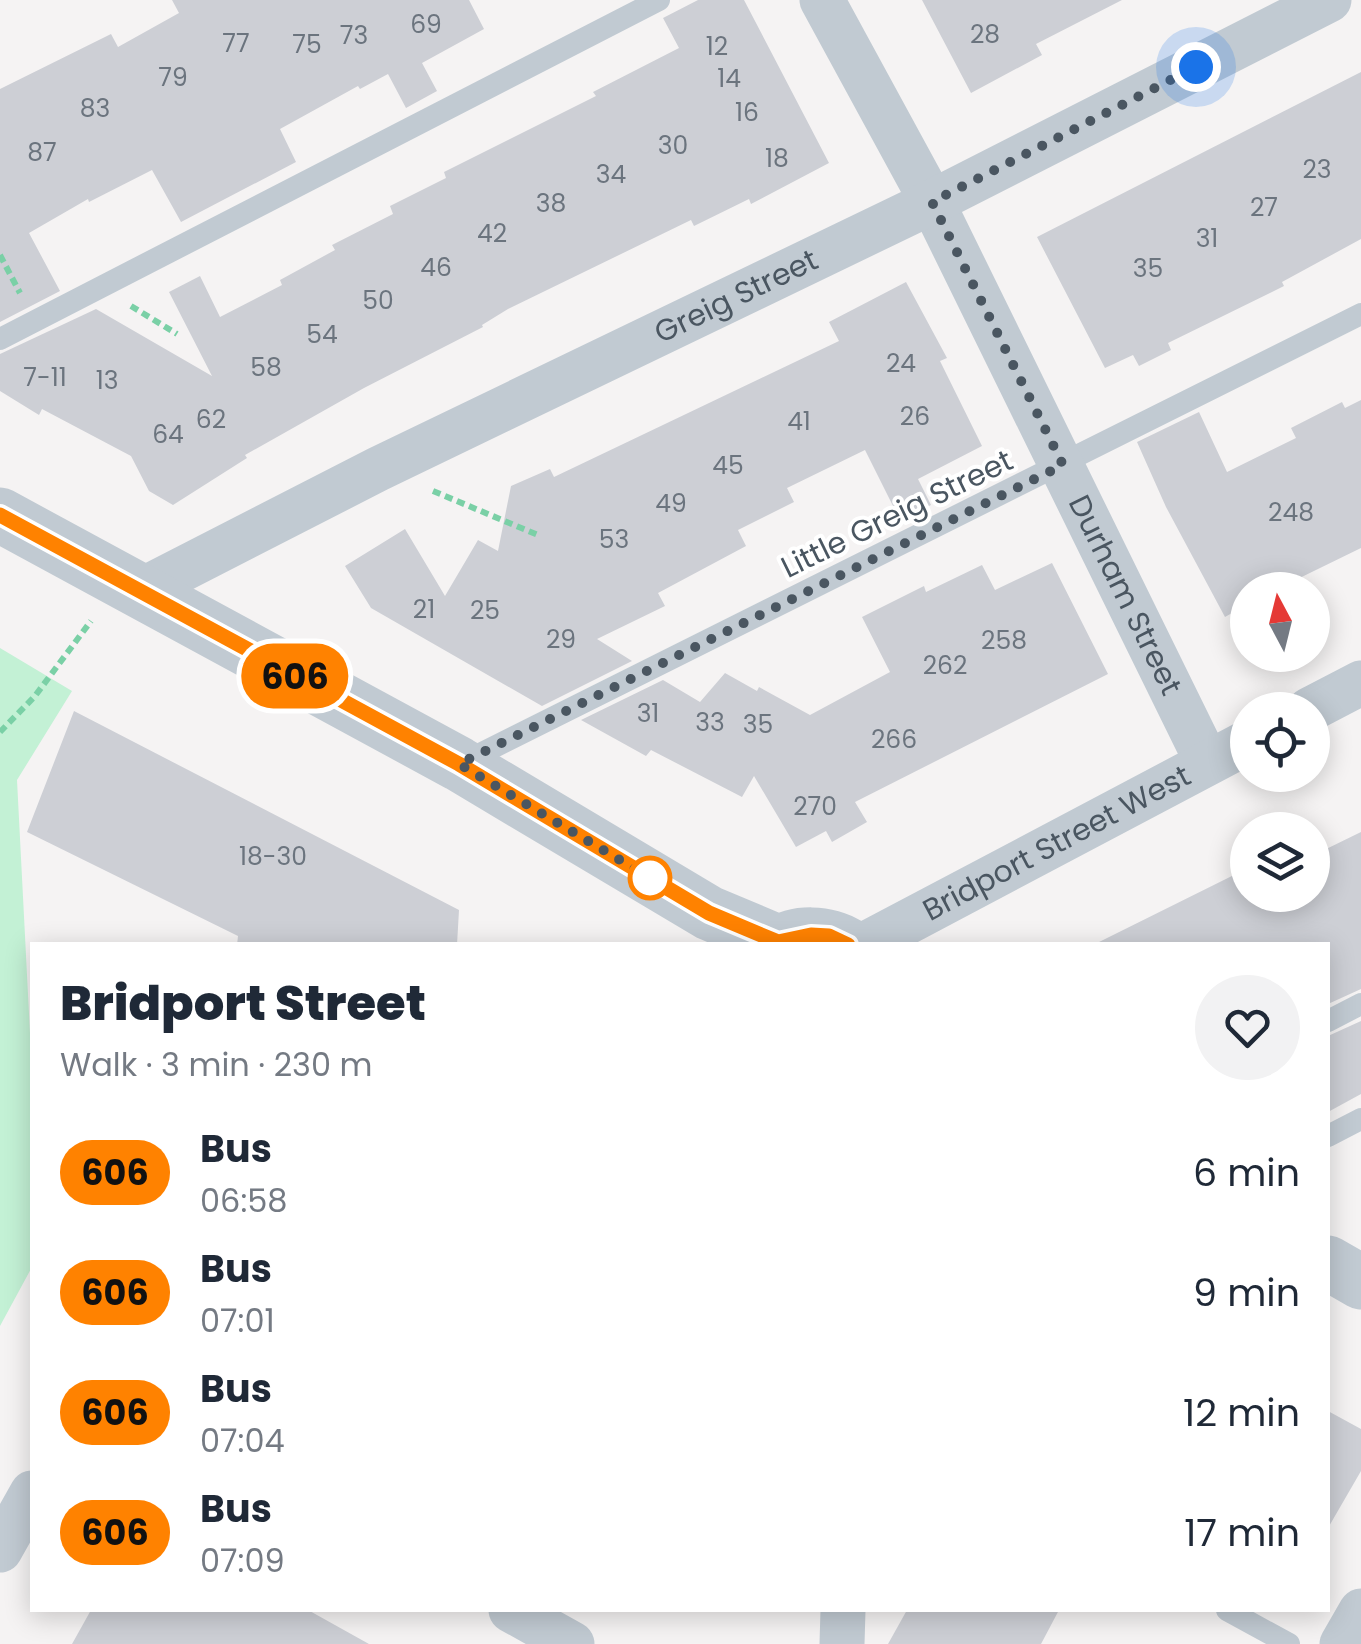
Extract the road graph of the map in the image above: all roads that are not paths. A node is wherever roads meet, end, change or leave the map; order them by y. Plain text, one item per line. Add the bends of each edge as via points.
1 (659, 0) edge
2 (822, 0) edge
3 (1329, 0) edge
4 (932, 202) junction
5 (1361, 314) edge
6 (0, 340) edge
7 (1063, 465) junction
8 (0, 515) edge
9 (130, 586) junction
10 (1361, 684) edge
11 (1330, 700) edge
12 (1230, 751) edge
13 (1207, 762) junction
14 (459, 764) junction
15 (775, 942) edge
16 (781, 942) edge
17 (842, 942) edge
18 (870, 942) edge
19 (1361, 1004) edge
20 (1330, 1020) edge
21 (1361, 1119) edge
22 (1330, 1135) edge
23 (1330, 1264) edge
24 (1361, 1282) edge
25 (30, 1496) edge
26 (0, 1550) edge
27 (1361, 1611) edge
28 (515, 1612) edge
29 (843, 1612) edge
30 (1232, 1612) edge
31 (572, 1644) edge
32 (842, 1644) edge
33 (1290, 1644) edge
34 (1342, 1644) edge

1 - 6 lane
2 - 4 street, Durham Street
3 - 4 street, Greig Street
4 - 7 street, Durham Street
4 - 9 street, Greig Street
5 - 7 lane, Little Greig Street
7 - 13 street, Durham Street
7 - 14 lane, Little Greig Street
8 - 9 street
9 - 14 street
10 - 11 street
12 - 13 street, Bridport Street West
13 - 18 street, Bridport Street West
14 - 15 street via 709,913
16 - 17 street via 811,935
19 - 20 lane
21 - 22 lane
23 - 24 street
25 - 26 street
27 - 34 street
28 - 31 street
29 - 32 street
30 - 33 lane

